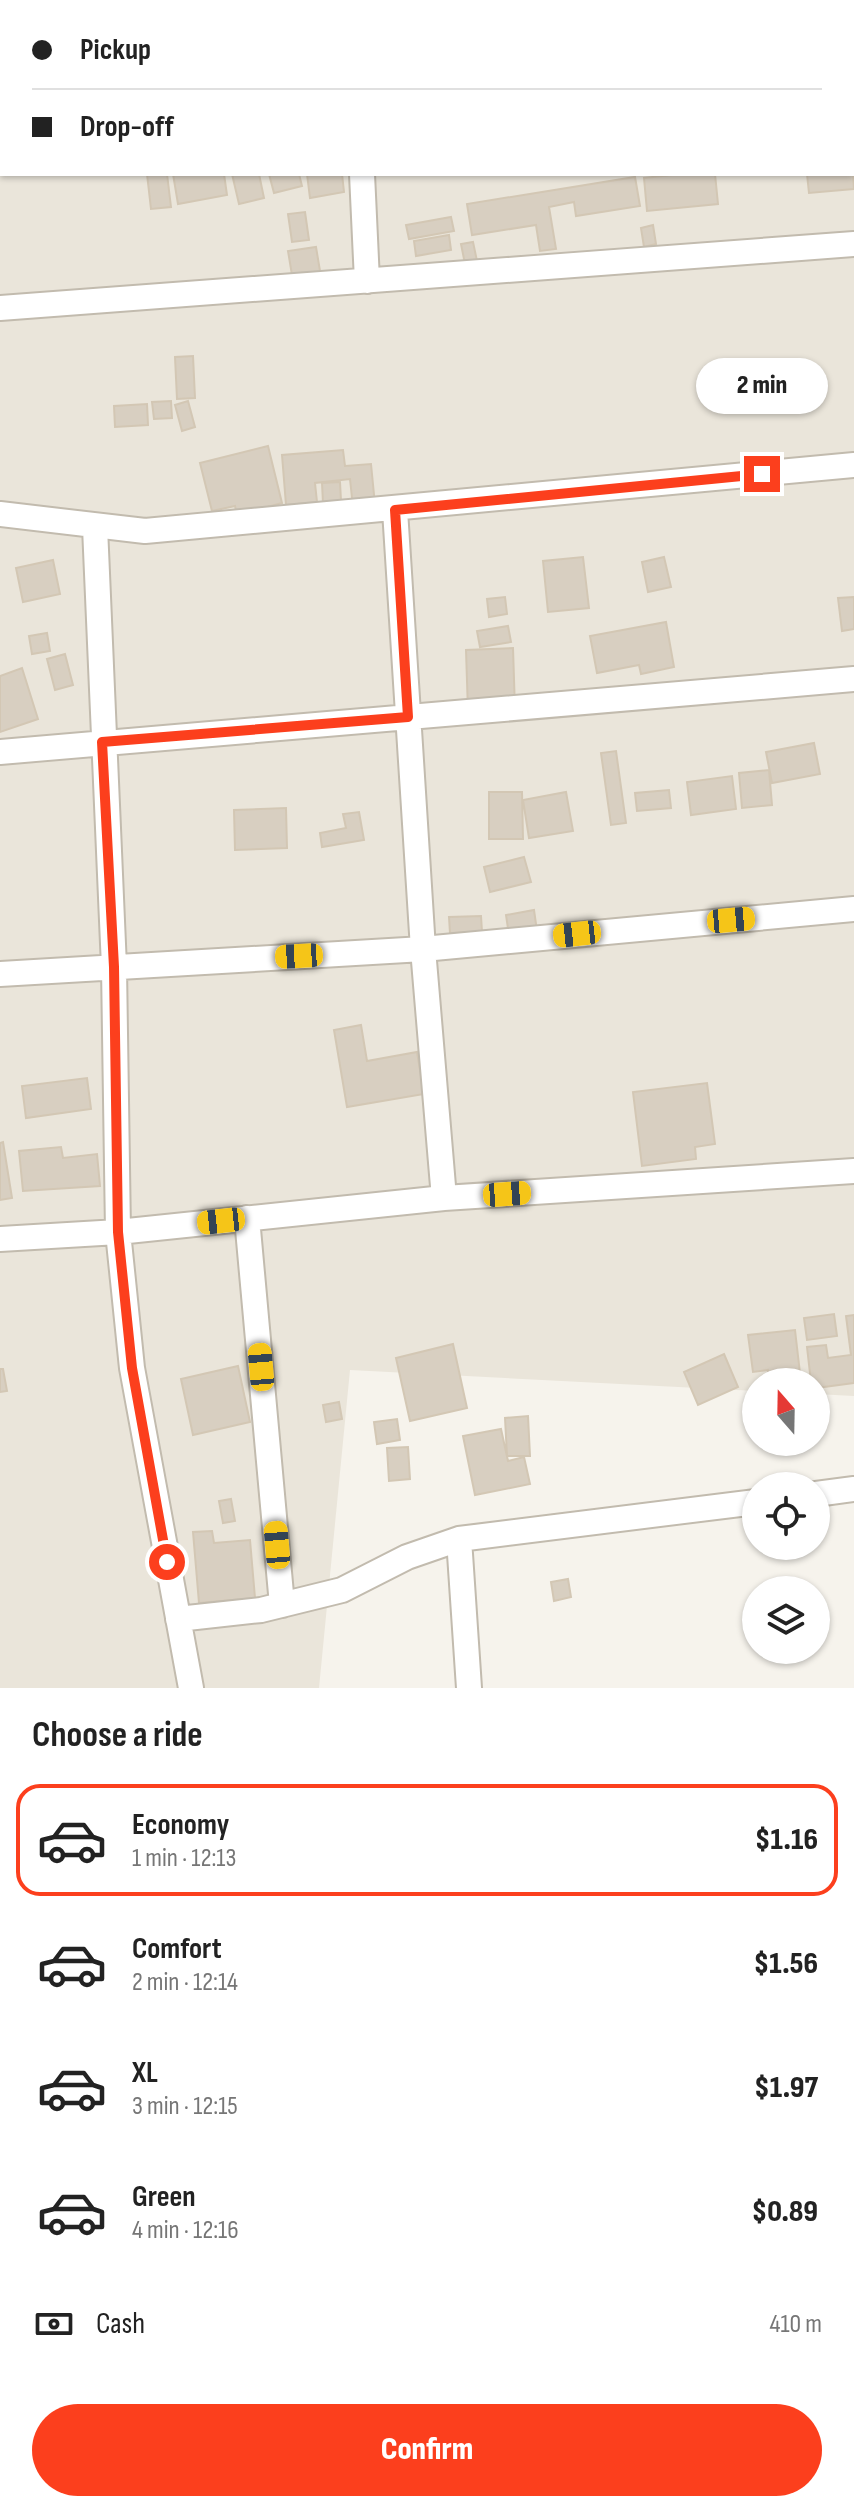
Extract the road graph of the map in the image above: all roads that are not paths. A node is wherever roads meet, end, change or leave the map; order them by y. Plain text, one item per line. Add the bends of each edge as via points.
1 (362, 176) edge
2 (854, 244) edge
3 (367, 281) junction
4 (0, 308) edge
5 (854, 465) edge
6 (395, 510) junction
7 (0, 514) edge
8 (95, 527) junction
9 (854, 679) edge
10 (408, 717) junction
11 (102, 742) junction
12 (0, 752) edge
13 (854, 909) edge
14 (423, 949) junction
15 (114, 967) junction
16 (0, 974) edge
17 (854, 1171) edge
18 (444, 1198) junction
19 (247, 1218) junction
20 (118, 1232) junction
21 (0, 1239) edge
22 (854, 1489) edge
23 (830, 1492) edge
24 (742, 1504) edge
25 (459, 1539) junction
26 (282, 1605) junction
27 (178, 1619) junction
28 (191, 1688) edge
29 (469, 1688) edge

1 - 3 street
2 - 3 street
3 - 4 street
5 - 6 street
6 - 8 street via 145,531
6 - 10 street
7 - 8 street
8 - 11 street
9 - 10 street
10 - 11 street
10 - 14 street
11 - 12 street
11 - 15 street
13 - 14 street
14 - 15 street
14 - 18 street
15 - 16 street
15 - 20 street
17 - 18 street
18 - 19 street
19 - 20 street
19 - 26 street
20 - 21 street
20 - 27 street via 132,1368
22 - 23 street
24 - 25 street
25 - 26 street via 407,1557 342,1590
25 - 29 street
26 - 27 street
27 - 28 street

